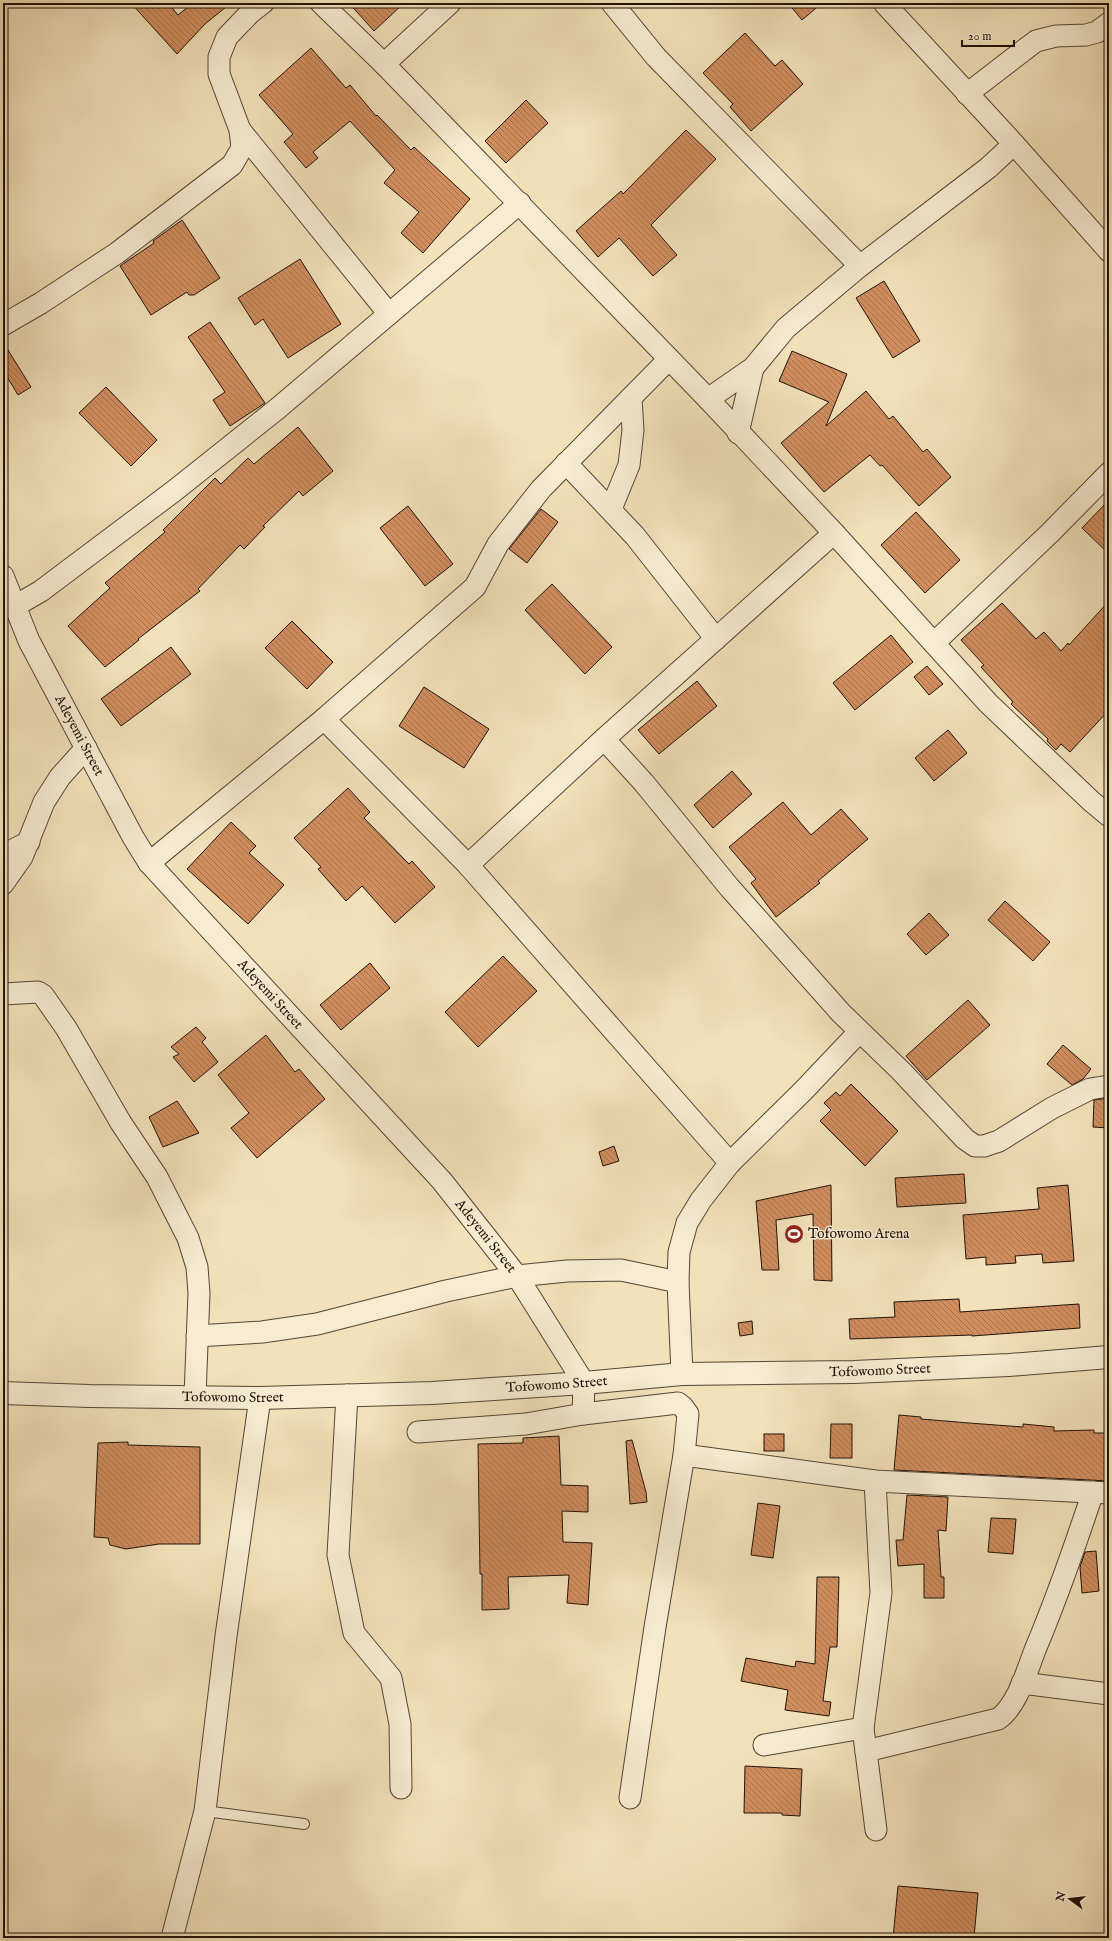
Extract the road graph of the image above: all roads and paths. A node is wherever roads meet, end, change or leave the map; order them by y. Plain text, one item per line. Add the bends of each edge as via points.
1 (263, 3) edge
2 (321, 3) edge
3 (450, 3) edge
4 (612, 3) edge
5 (884, 3) edge
6 (1109, 23) edge
7 (384, 64) junction
8 (967, 94) junction
9 (240, 130) junction
10 (1014, 144) junction
11 (520, 204) junction
12 (1109, 252) edge
13 (860, 266) junction
14 (390, 314) junction
15 (3, 325) edge
16 (669, 359) junction
17 (753, 368) junction
18 (631, 398) junction
19 (708, 399) junction
20 (738, 433) junction
21 (566, 463) junction
22 (1109, 473) edge
23 (611, 510) junction
24 (834, 533) junction
25 (3, 578) edge
26 (15, 606) junction
27 (716, 639) junction
28 (934, 643) junction
29 (324, 719) junction
30 (604, 739) junction
31 (86, 748) junction
32 (1109, 816) edge
33 (28, 842) junction
34 (3, 855) edge
35 (149, 863) junction
36 (468, 866) junction
37 (3, 884) edge
38 (3, 994) edge
39 (859, 1032) junction
40 (1109, 1086) edge
41 (730, 1163) junction
42 (517, 1276) junction
43 (678, 1282) junction
44 (197, 1336) junction
45 (1109, 1357) edge
46 (682, 1374) junction
47 (584, 1383) junction
48 (3, 1393) edge
49 (195, 1396) junction
50 (347, 1396) junction
51 (260, 1398) junction
52 (583, 1414) junction
53 (418, 1432) dead end
54 (684, 1455) junction
55 (875, 1481) junction
56 (1101, 1493) edge
57 (1022, 1683) junction
58 (1109, 1694) edge
59 (863, 1728) junction
60 (764, 1745) dead end
61 (866, 1751) junction
62 (401, 1788) dead end
63 (630, 1798) dead end
64 (205, 1811) junction
65 (304, 1824) dead end
66 (876, 1830) dead end
67 (172, 1938) edge

1 - 9 street via 226,37 219,57 219,74
2 - 7 street
3 - 7 street
4 - 13 street via 656,57
5 - 8 street
6 - 8 street via 1097,32 1086,35 1056,36 1036,41
7 - 11 street
8 - 10 street
9 - 14 street
9 - 15 street via 242,148 232,165 117,253
10 - 12 street
10 - 13 street via 988,168
11 - 14 street
11 - 16 street
13 - 17 street via 786,328
14 - 26 street via 174,491 41,591
16 - 18 street
16 - 19 street
17 - 19 street
17 - 20 street
18 - 21 street
18 - 23 street via 633,430 629,465
19 - 20 street
20 - 24 street
21 - 23 street
21 - 29 street via 541,489 498,544 475,587
22 - 28 street
23 - 27 street via 635,536
24 - 27 street
24 - 28 street
25 - 26 street, Adeyemi Street
26 - 31 street, Adeyemi Street via 29,641
27 - 30 street
28 - 32 street via 988,703 1090,801
29 - 35 street
29 - 36 street
30 - 36 street
30 - 39 street via 644,783 729,887
31 - 33 street via 48,796
31 - 35 street, Adeyemi Street
33 - 34 street
33 - 37 street via 22,857
35 - 42 street, Adeyemi Street via 442,1181
36 - 41 street
38 - 44 street via 38,992 43,995 157,1177 188,1238 197,1267
39 - 40 street via 901,1071 954,1130 975,1146 999,1141 1052,1108 1090,1089
39 - 41 street
41 - 43 street via 701,1200 687,1223 679,1252
42 - 43 street via 567,1271 621,1270
42 - 44 street via 317,1324 262,1332
42 - 47 street, Adeyemi Street
43 - 46 street
44 - 49 street
45 - 46 street, Tofowomo Street via 1009,1365 854,1372
46 - 47 street, Tofowomo Street
47 - 50 street, Tofowomo Street
47 - 52 street
48 - 49 street, Tofowomo Street
49 - 51 street, Tofowomo Street
50 - 51 street, Tofowomo Street
50 - 62 street via 338,1555 354,1633 390,1678 400,1724
51 - 64 street via 226,1636
52 - 53 street via 526,1424
52 - 54 street via 678,1403 688,1414
54 - 55 street
54 - 63 street
55 - 56 street
55 - 59 street via 881,1592
56 - 57 street
57 - 58 street
57 - 61 street via 1007,1713 998,1719
59 - 60 street
59 - 61 street
61 - 66 street
64 - 65 lane
64 - 67 street

